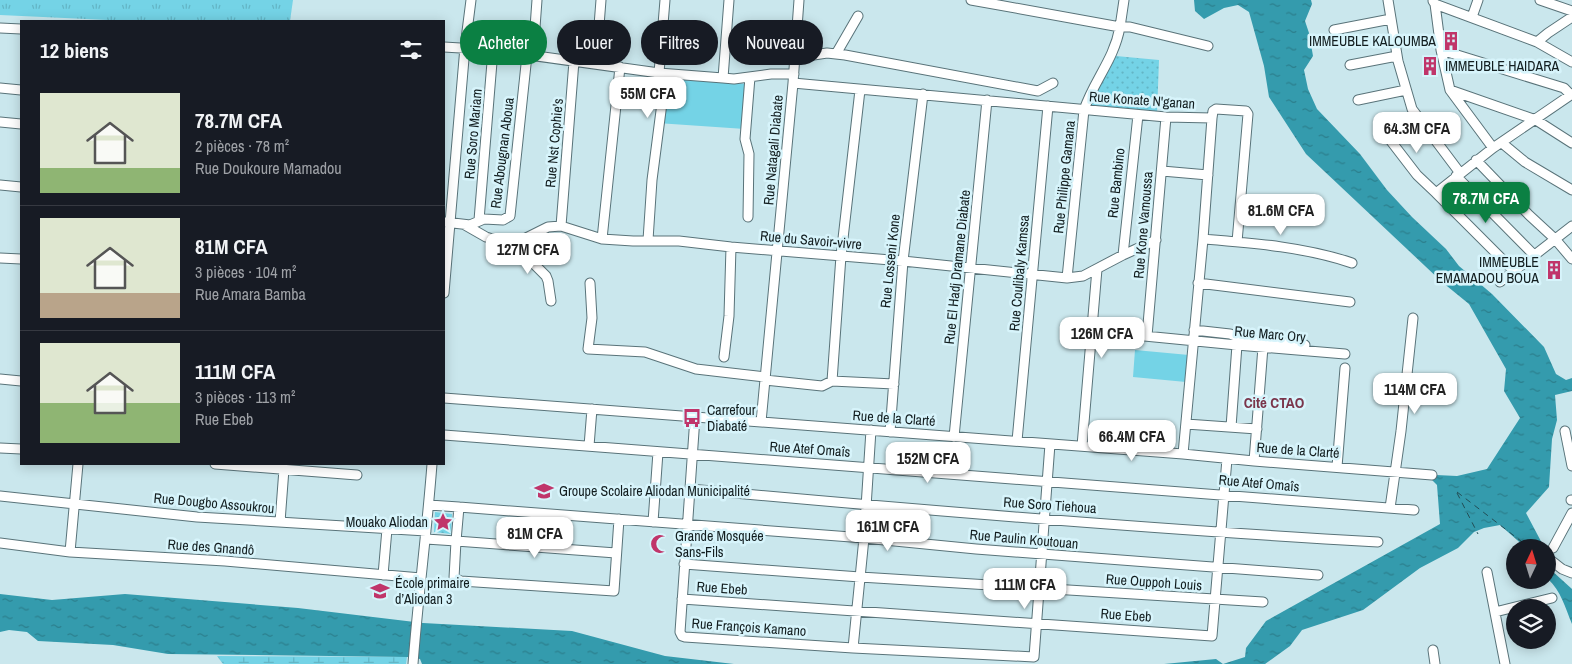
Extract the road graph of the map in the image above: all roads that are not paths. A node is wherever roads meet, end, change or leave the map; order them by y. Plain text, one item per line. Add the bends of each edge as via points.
1 (471, 0) edge
2 (537, 0) edge
3 (601, 0) edge
4 (665, 0) edge
5 (729, 0) edge
6 (799, 0) edge
7 (971, 0) edge
8 (1124, 0) edge
9 (1388, 0) edge
10 (1478, 0) edge
11 (1540, 0) edge
12 (1434, 2) edge
13 (1572, 11) edge
14 (858, 16) dead end
15 (1472, 17) junction
16 (1572, 17) edge
17 (1391, 19) junction
18 (468, 20) edge
19 (534, 20) edge
20 (599, 20) edge
21 (797, 20) edge
22 (0, 28) edge
23 (1120, 28) junction
24 (20, 29) edge
25 (1334, 30) dead end
26 (1537, 42) junction
27 (1208, 46) dead end
28 (445, 47) edge
29 (460, 47) edge
30 (1441, 50) junction
31 (823, 54) edge
32 (836, 54) junction
33 (1397, 56) junction
34 (1572, 62) edge
35 (463, 65) edge
36 (492, 65) edge
37 (529, 65) edge
38 (574, 65) edge
39 (602, 65) edge
40 (794, 65) edge
41 (1350, 65) dead end
42 (620, 68) junction
43 (659, 73) junction
44 (750, 77) junction
45 (723, 78) junction
46 (794, 79) junction
47 (1053, 83) dead end
48 (0, 88) edge
49 (20, 90) edge
50 (860, 90) junction
51 (1406, 90) junction
52 (1450, 90) junction
53 (923, 94) junction
54 (1571, 97) edge
55 (987, 100) junction
56 (1358, 100) dead end
57 (1048, 106) junction
58 (1084, 110) junction
59 (1138, 115) junction
60 (1166, 117) junction
61 (1212, 118) junction
62 (1418, 118) junction
63 (1536, 120) junction
64 (0, 122) edge
65 (20, 124) edge
66 (1502, 143) junction
67 (1572, 143) edge
68 (1493, 148) junction
69 (1476, 160) junction
70 (1162, 171) junction
71 (1458, 174) junction
72 (1208, 175) junction
73 (0, 185) edge
74 (20, 187) edge
75 (1572, 190) edge
76 (1436, 193) junction
77 (748, 217) dead end
78 (479, 220) junction
79 (447, 222) edge
80 (465, 224) junction
81 (561, 226) junction
82 (1572, 226) edge
83 (602, 239) junction
84 (1203, 239) junction
85 (1555, 239) junction
86 (648, 240) junction
87 (1156, 240) junction
88 (1237, 242) junction
89 (514, 244) junction
90 (732, 247) junction
91 (778, 251) junction
92 (1123, 255) junction
93 (1534, 255) junction
94 (841, 256) junction
95 (0, 258) edge
96 (20, 259) edge
97 (1572, 259) edge
98 (903, 261) junction
99 (1352, 264) dead end
100 (971, 268) junction
101 (445, 269) edge
102 (1097, 269) junction
103 (1515, 272) junction
104 (1032, 274) junction
105 (1067, 278) junction
106 (1500, 282) dead end
107 (590, 283) dead end
108 (1198, 284) junction
109 (551, 301) dead end
110 (1350, 302) dead end
111 (1413, 318) dead end
112 (1194, 330) junction
113 (1093, 331) junction
114 (1146, 336) junction
115 (1193, 340) junction
116 (1237, 346) junction
117 (1331, 347) dead end
118 (1263, 348) junction
119 (1345, 354) dead end
120 (724, 357) dead end
121 (1345, 368) dead end
122 (0, 379) edge
123 (765, 379) junction
124 (20, 381) edge
125 (832, 381) junction
126 (894, 384) junction
127 (445, 398) edge
128 (592, 409) junction
129 (695, 417) junction
130 (761, 422) junction
131 (1186, 424) junction
132 (1230, 427) junction
133 (1256, 429) junction
134 (871, 430) junction
135 (1565, 431) dead end
136 (890, 432) junction
137 (445, 436) edge
138 (954, 436) junction
139 (1017, 441) junction
140 (1050, 444) junction
141 (589, 446) junction
142 (1082, 446) junction
143 (0, 448) edge
144 (20, 449) edge
145 (658, 452) junction
146 (693, 454) junction
147 (1183, 454) junction
148 (1227, 459) junction
149 (1254, 461) junction
150 (78, 465) edge
151 (247, 465) edge
152 (432, 465) edge
153 (1572, 466) edge
154 (1338, 467) junction
155 (322, 468) edge
156 (869, 468) junction
157 (284, 469) junction
158 (1395, 472) junction
159 (356, 475) dead end
160 (1432, 475) dead end
161 (1048, 481) junction
162 (690, 489) junction
163 (1223, 494) junction
164 (0, 496) edge
165 (74, 504) junction
166 (429, 505) junction
167 (865, 505) junction
168 (459, 507) junction
169 (1390, 508) junction
170 (1414, 510) dead end
171 (1572, 513) edge
172 (1044, 518) junction
173 (620, 519) junction
174 (280, 522) junction
175 (653, 522) junction
176 (687, 524) junction
177 (387, 529) junction
178 (1221, 531) junction
179 (426, 535) junction
180 (864, 538) junction
181 (456, 541) junction
182 (1378, 542) dead end
183 (1556, 542) edge
184 (0, 543) edge
185 (70, 552) junction
186 (616, 554) junction
187 (1041, 554) junction
188 (684, 564) junction
189 (1556, 564) edge
190 (1218, 568) junction
191 (1487, 572) dead end
192 (1572, 573) edge
193 (383, 575) junction
194 (1318, 575) dead end
195 (860, 577) junction
196 (420, 578) junction
197 (1039, 588) junction
198 (1552, 598) dead end
199 (682, 599) junction
200 (1215, 600) junction
201 (1262, 602) dead end
202 (857, 612) junction
203 (1495, 612) junction
204 (1036, 623) junction
205 (853, 648) junction
206 (1433, 650) dead end
207 (413, 664) edge
208 (1435, 664) edge
209 (1505, 664) edge

1 - 18 street
2 - 19 street
3 - 20 street
4 - 43 street
5 - 45 street
6 - 21 street, Rue Natagali Diabate
7 - 23 street
8 - 23 street, Rue Philippe Gamana
9 - 17 street
10 - 15 street
11 - 13 street
12 - 15 street
12 - 30 street
14 - 32 street
15 - 26 street
16 - 26 street
17 - 25 street
17 - 33 street
22 - 24 street
23 - 27 street via 1130,27
23 - 58 street, Rue Philippe Gamana via 1112,55
26 - 34 street
28 - 29 street, Rue Konate N'ganan
30 - 52 street
30 - 54 street via 1564,88
31 - 32 street
32 - 47 street via 1038,91
33 - 41 street
33 - 51 street
35 - 79 street
36 - 78 street, Rue Soro Mariam
37 - 78 street, Rue Abougnan Aboua via 510,216 503,220
38 - 81 street, Rue Nst Cophie's
39 - 42 street, Rue Konate N'ganan
40 - 46 street, Rue Natagali Diabate
42 - 43 street, Rue Konate N'ganan
42 - 83 street
43 - 45 street, Rue Konate N'ganan
43 - 86 street via 662,103
44 - 45 street, Rue Konate N'ganan
44 - 46 street, Rue Konate N'ganan via 771,74
44 - 77 street via 745,139 749,154
46 - 50 street, Rue Konate N'ganan
46 - 91 street, Rue Natagali Diabate
48 - 49 street
50 - 53 street, Rue Konate N'ganan
50 - 94 street
51 - 56 street
51 - 62 street
52 - 63 street
52 - 68 street
53 - 55 street, Rue Konate N'ganan
53 - 98 street, Rue Losseni Kone
54 - 63 street
55 - 57 street, Rue Konate N'ganan
55 - 100 street, Rue El Hadj Dramane Diabate
57 - 58 street, Rue Konate N'ganan
57 - 104 street, Rue Coulibaly Kamssa
58 - 59 street, Rue Konate N'ganan
58 - 105 street, Rue Philippe Gamana
59 - 60 street, Rue Konate N'ganan
59 - 92 street, Rue Bambino
60 - 61 street, Rue Konate N'ganan
60 - 70 street, Rue Kone Vamoussa
61 - 72 street, Rue Konate N'ganan
61 - 88 street via 1216,110 1246,111 1248,114
62 - 71 street
62 - 76 street via 1387,136 1417,175
63 - 66 street
63 - 67 street
64 - 65 street
66 - 68 street
66 - 75 street via 1525,162
68 - 69 street
69 - 71 street
69 - 85 street
70 - 72 street
70 - 87 street, Rue Kone Vamoussa
71 - 76 street
71 - 93 street
72 - 84 street, Rue Konate N'ganan
73 - 74 street
76 - 103 street
78 - 80 street, Rue Abougnan Aboua
79 - 80 street, Rue Abougnan Aboua
79 - 101 street
80 - 89 street via 492,239
81 - 83 street, Rue du Savoir-vivre
81 - 89 street via 548,227
82 - 85 street
83 - 86 street, Rue du Savoir-vivre
84 - 88 street
84 - 108 street, Rue Konate N'ganan
85 - 93 street
85 - 97 street
86 - 90 street, Rue du Savoir-vivre
87 - 92 street, Rue du Savoir-vivre
87 - 114 street, Rue Kone Vamoussa
88 - 99 street via 1331,256
89 - 109 street via 546,276
90 - 91 street, Rue du Savoir-vivre
90 - 120 street
91 - 94 street, Rue du Savoir-vivre
91 - 123 street, Rue Natagali Diabate
92 - 102 street, Rue du Savoir-vivre
93 - 103 street
94 - 98 street, Rue du Savoir-vivre
94 - 125 street
95 - 96 street
98 - 100 street, Rue du Savoir-vivre
98 - 126 street, Rue Losseni Kone
100 - 104 street, Rue du Savoir-vivre
100 - 138 street, Rue El Hadj Dramane Diabate
102 - 105 street, Rue du Savoir-vivre via 1083,276
102 - 113 street
103 - 106 street
104 - 105 street, Rue du Savoir-vivre
104 - 139 street, Rue Coulibaly Kamssa
107 - 123 street via 592,318 588,349 645,352 690,367
108 - 110 street
108 - 112 street, Rue Konate N'ganan
111 - 158 street
112 - 115 street, Rue Konate N'ganan
112 - 117 street via 1230,334 1243,339
113 - 114 street, Rue Marc Ory
113 - 142 street
114 - 115 street, Rue Marc Ory
115 - 116 street, Rue Marc Ory
115 - 131 street, Rue Konate N'ganan
116 - 118 street, Rue Marc Ory
116 - 132 street
118 - 119 street, Rue Marc Ory
118 - 133 street
121 - 154 street
122 - 124 street
123 - 125 street via 822,386
123 - 130 street, Rue Natagali Diabate
125 - 126 street
126 - 136 street, Rue Losseni Kone
127 - 128 street, Rue de la Clarté
128 - 129 street, Rue de la Clarté
128 - 141 street
129 - 130 street, Rue de la Clarté
129 - 146 street, Rue François Kamano
130 - 134 street, Rue de la Clarté
131 - 132 street
131 - 147 street, Rue Konate N'ganan
132 - 133 street
133 - 149 street
134 - 136 street, Rue de la Clarté
134 - 156 street
135 - 153 street
136 - 138 street, Rue de la Clarté
137 - 141 street, Rue Atef Omaîs
138 - 139 street, Rue de la Clarté
139 - 140 street, Rue de la Clarté
140 - 142 street, Rue de la Clarté
140 - 161 street
141 - 145 street, Rue Atef Omaîs
142 - 147 street, Rue de la Clarté
143 - 144 street
145 - 146 street, Rue Atef Omaîs
145 - 175 street
146 - 156 street, Rue Atef Omaîs
146 - 162 street, Rue François Kamano
147 - 148 street, Rue de la Clarté
148 - 149 street, Rue de la Clarté
148 - 163 street, Rue Ebeb
149 - 154 street, Rue de la Clarté
150 - 165 street
151 - 157 street
152 - 166 street
154 - 158 street, Rue de la Clarté
155 - 157 street
155 - 159 street
156 - 161 street, Rue Atef Omaîs
156 - 167 street
157 - 174 street
158 - 160 street, Rue de la Clarté
158 - 169 street
161 - 163 street, Rue Atef Omaîs
161 - 172 street
162 - 167 street, Rue Soro Tiehoua
162 - 176 street, Rue François Kamano
163 - 169 street, Rue Atef Omaîs
163 - 178 street, Rue Ebeb
164 - 165 street, Rue Dougbo Assoukrou
165 - 174 street, Rue Dougbo Assoukrou
165 - 185 street
166 - 168 street, Rue Paulin Koutouan
166 - 179 street
167 - 172 street, Rue Soro Tiehoua
167 - 180 street
168 - 173 street, Rue Paulin Koutouan
168 - 181 street
169 - 170 street, Rue Atef Omaîs
171 - 183 street
172 - 178 street, Rue Soro Tiehoua
172 - 187 street
173 - 175 street, Rue Paulin Koutouan
173 - 186 street
174 - 177 street, Rue Dougbo Assoukrou
175 - 176 street, Rue Paulin Koutouan
176 - 180 street, Rue Paulin Koutouan
176 - 188 street, Rue François Kamano
177 - 179 street, Rue Dougbo Assoukrou
177 - 193 street
178 - 182 street, Rue Soro Tiehoua
178 - 190 street, Rue Ebeb
179 - 181 street, Rue Dougbo Assoukrou
179 - 196 street
180 - 187 street, Rue Paulin Koutouan
180 - 195 street
181 - 186 street, Rue Dougbo Assoukrou
181 - 186 street via 454,578 461,581 614,591
184 - 185 street, Rue des Gnandô
185 - 193 street, Rue des Gnandô
187 - 190 street, Rue Paulin Koutouan
187 - 197 street
188 - 195 street, Rue Ouppoh Louis
188 - 199 street, Rue François Kamano
189 - 192 street
190 - 194 street, Rue Paulin Koutouan
190 - 200 street, Rue Ebeb
191 - 203 street
193 - 196 street, Rue des Gnandô
195 - 197 street, Rue Ouppoh Louis
195 - 202 street
196 - 207 street
197 - 200 street, Rue Ouppoh Louis
197 - 204 street
198 - 203 street
199 - 202 street, Rue Ebeb
199 - 205 street, Rue François Kamano via 680,632 685,637
200 - 201 street, Rue Ouppoh Louis
200 - 204 street, Rue Ebeb via 1212,636
202 - 204 street, Rue Ebeb
202 - 205 street
203 - 209 street
204 - 205 street, Rue François Kamano via 1034,657
206 - 208 street

